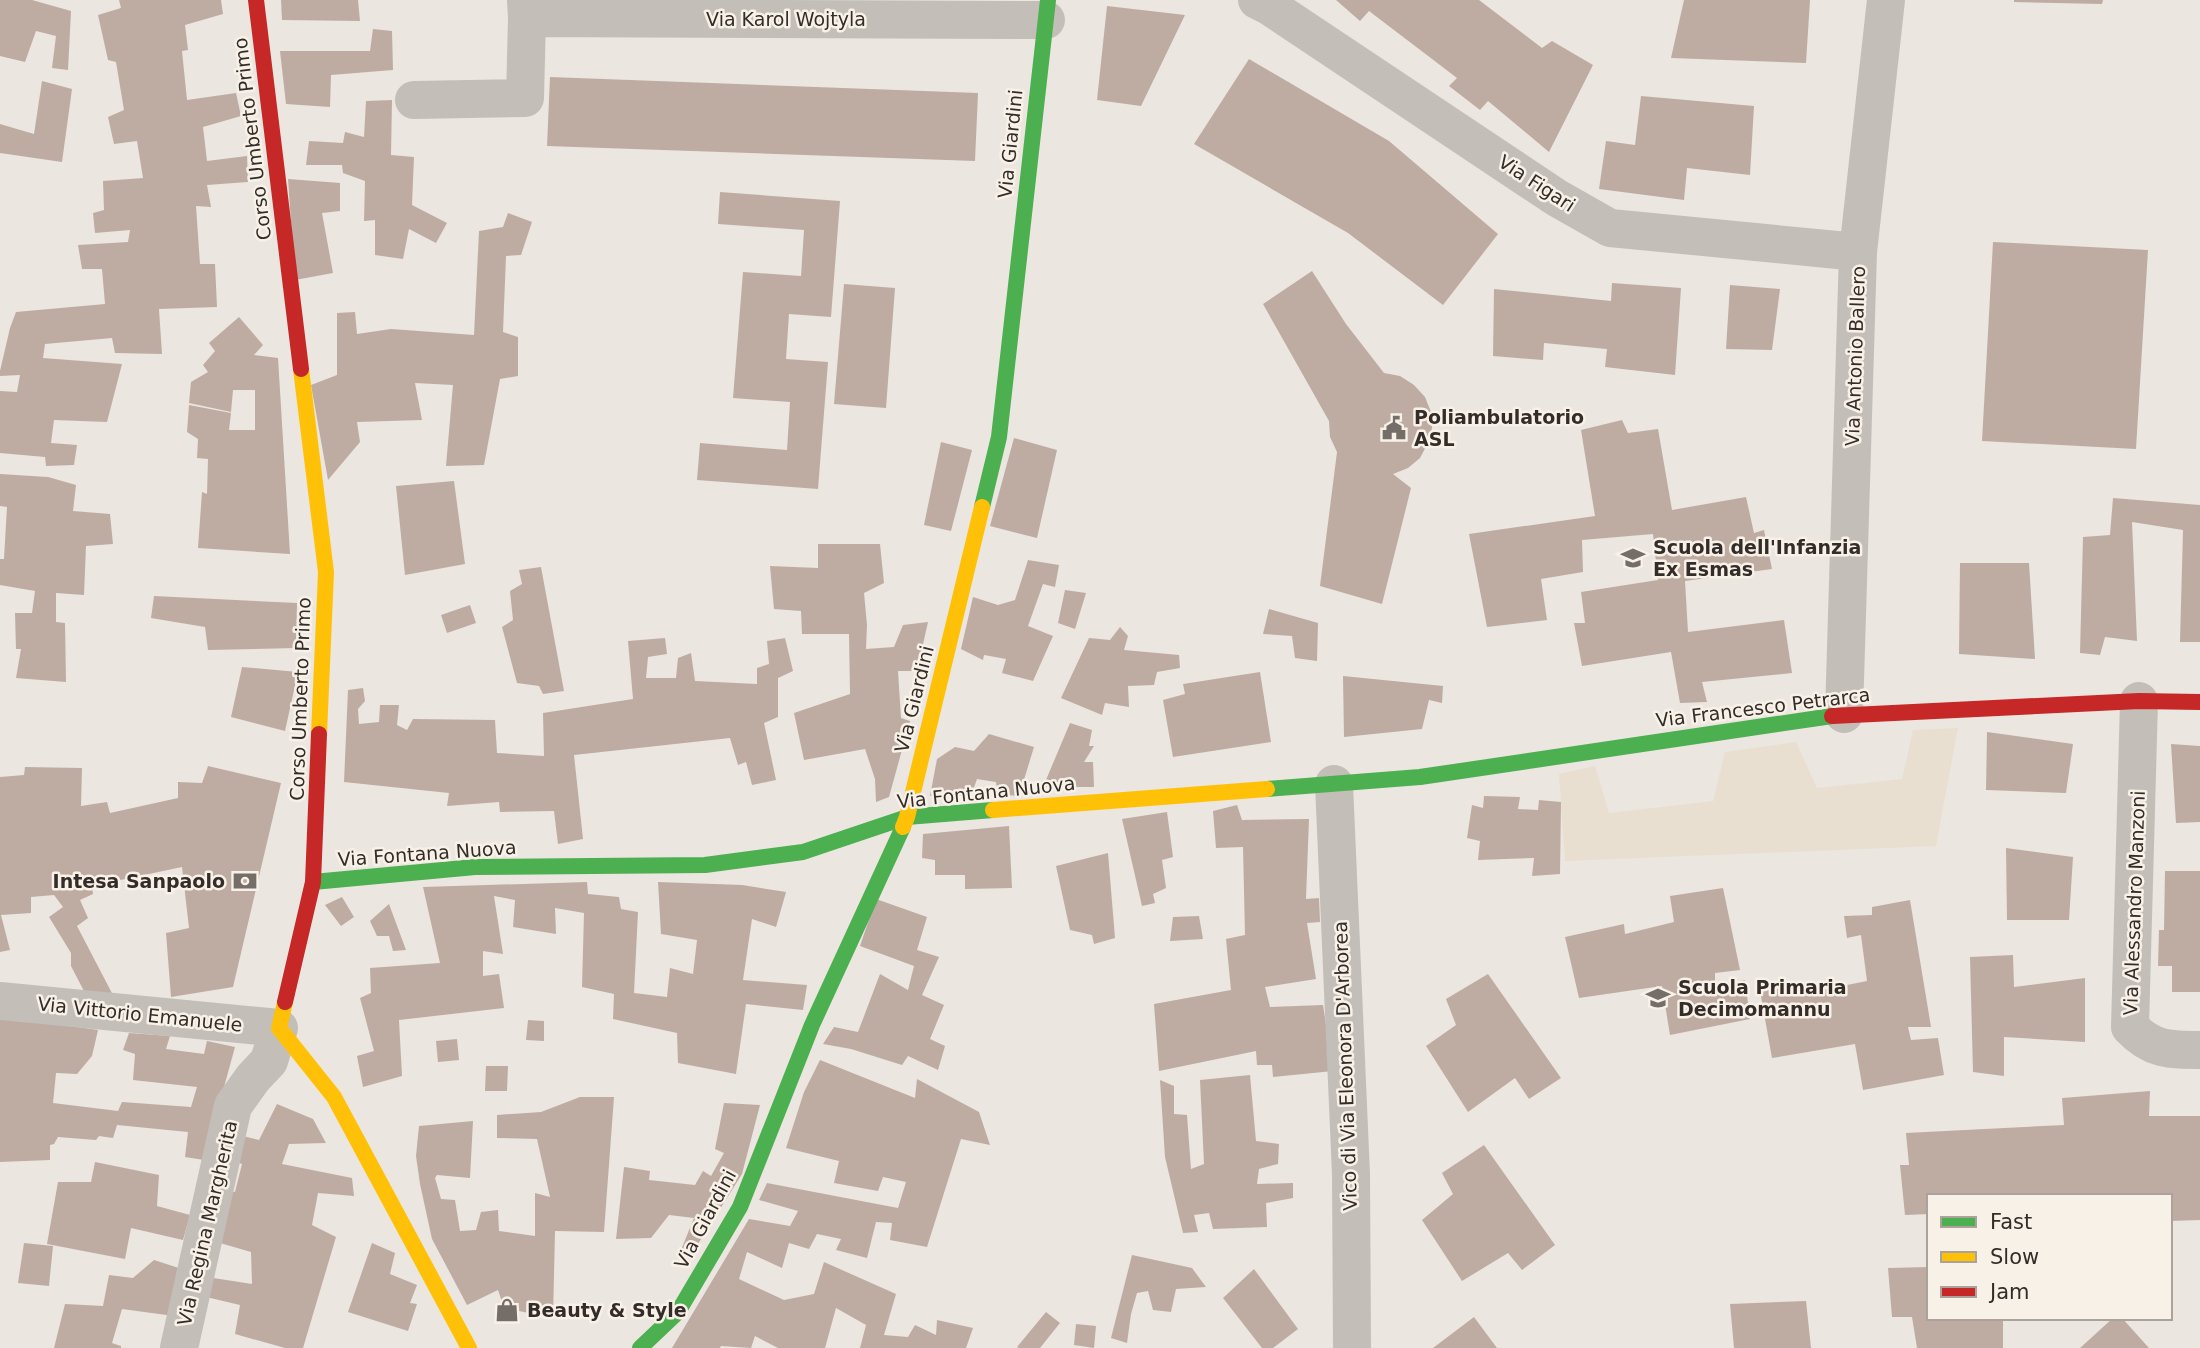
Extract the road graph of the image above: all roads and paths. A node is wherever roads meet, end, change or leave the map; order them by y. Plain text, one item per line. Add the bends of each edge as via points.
1 (257, 0) edge
2 (1257, 0) edge
3 (1886, 0) edge
4 (527, 9) edge
5 (1047, 10) edge
6 (414, 100) dead end
7 (1858, 251) junction
8 (2139, 701) junction
9 (2200, 702) edge
10 (1844, 714) junction
11 (1334, 784) junction
12 (907, 817) junction
13 (313, 882) junction
14 (0, 1001) edge
15 (279, 1028) junction
16 (2200, 1050) edge
17 (179, 1348) edge
18 (469, 1348) edge
19 (640, 1348) edge
20 (1352, 1348) edge

1 - 13 street, Corso Umberto Primo via 326,572
2 - 7 street, Via Figari via 1557,198 1610,228
3 - 7 street, Via Antonio Ballero
4 - 5 street, Via Karol Wojtyla
4 - 6 street, Via Karol Wojtyla via 525,98
5 - 12 street, Via Giardini via 999,437
7 - 10 street, Via Antonio Ballero
8 - 9 street, Via Francesco Petrarca
8 - 10 street, Via Francesco Petrarca
8 - 16 street, Via Alessandro Manzoni via 2130,1027 2143,1041 2169,1050
10 - 11 street, Via Francesco Petrarca via 1420,777
11 - 12 street, Via Fontana Nuova
11 - 20 street, Vico di Via Eleonora D'Arborea via 1350,1174
12 - 13 street, Via Fontana Nuova via 803,852 705,865 475,867
12 - 19 street, Via Giardini via 812,1025 740,1207 678,1312
13 - 15 street, Corso Umberto Primo
14 - 15 street, Via Vittorio Emanuele
15 - 17 street, Via Regina Margherita via 269,1061 233,1106
15 - 18 street via 334,1097

